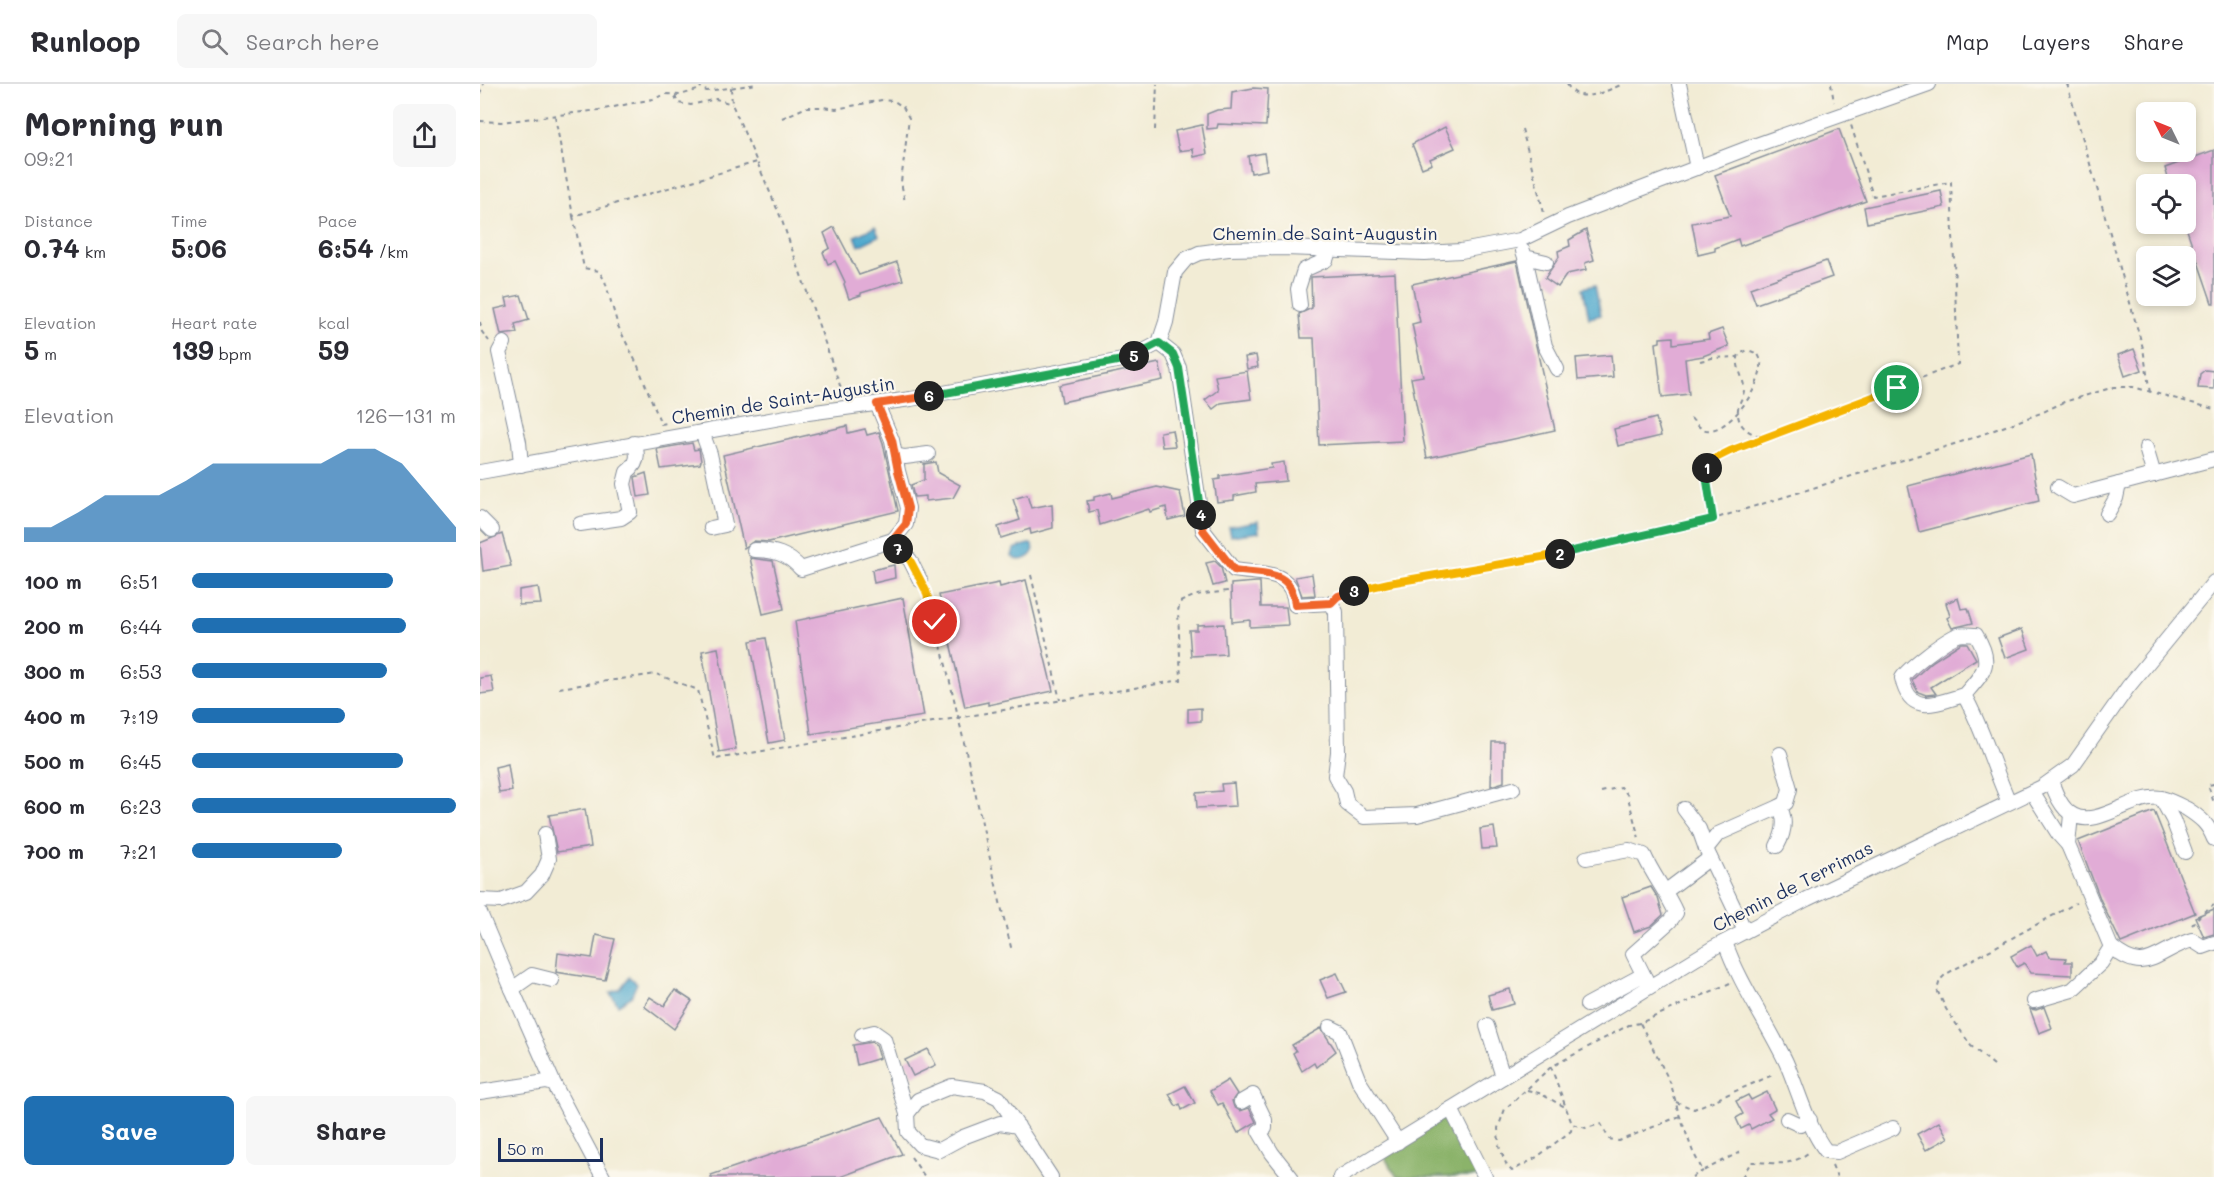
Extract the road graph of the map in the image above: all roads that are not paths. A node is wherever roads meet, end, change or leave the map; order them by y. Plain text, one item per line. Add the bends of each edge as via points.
1 (1679, 84) edge
2 (1929, 84) edge
3 (1697, 168) junction
4 (1520, 240) junction
5 (1329, 250) junction
6 (1525, 257) junction
7 (1545, 262) dead end
8 (1300, 305) dead end
9 (1159, 343) junction
10 (502, 347) road end
11 (1557, 369) dead end
12 (877, 404) junction
13 (702, 432) junction
14 (634, 443) junction
15 (2146, 448) dead end
16 (928, 454) dead end
17 (895, 455) junction
18 (2214, 459) edge
19 (521, 465) junction
20 (480, 472) edge
21 (2154, 475) junction
22 (2119, 484) junction
23 (2058, 487) dead end
24 (2107, 514) dead end
25 (480, 518) edge
26 (580, 524) dead end
27 (711, 528) dead end
28 (492, 530) dead end
29 (893, 540) junction
30 (754, 550) dead end
31 (920, 580) road end
32 (2214, 582) edge
33 (1964, 695) junction
34 (1780, 754) dead end
35 (2050, 781) junction
36 (1513, 789) dead end
37 (2032, 792) junction
38 (2161, 798) junction
39 (2009, 802) junction
40 (1779, 807) junction
41 (1684, 809) dead end
42 (2071, 815) junction
43 (545, 834) dead end
44 (2214, 839) edge
45 (2068, 845) junction
46 (1777, 846) dead end
47 (2185, 852) dead end
48 (1708, 853) junction
49 (1586, 858) dead end
50 (1666, 891) junction
51 (480, 900) edge
52 (480, 913) edge
53 (1745, 931) junction
54 (1725, 942) junction
55 (2214, 943) edge
56 (2111, 947) junction
57 (552, 980) dead end
58 (1648, 983) junction
59 (513, 989) junction
60 (2034, 1001) dead end
61 (1587, 1005) dead end
62 (1487, 1026) dead end
63 (1330, 1027) dead end
64 (862, 1035) dead end
65 (1503, 1077) junction
66 (554, 1084) junction
67 (480, 1092) edge
68 (1241, 1102) dead end
69 (1451, 1109) junction
70 (907, 1114) junction
71 (1787, 1119) dead end
72 (1810, 1120) junction
73 (1018, 1126) junction
74 (1893, 1128) dead end
75 (1398, 1142) junction
76 (603, 1177) edge
77 (1051, 1177) edge
78 (1291, 1177) edge
79 (1340, 1177) edge
80 (1485, 1177) edge

1 - 3 street
2 - 3 street, Chemin de Saint-Augustin
3 - 4 street, Chemin de Saint-Augustin via 1568,217
4 - 5 street, Chemin de Saint-Augustin via 1424,253
4 - 6 street
5 - 8 street via 1326,260 1304,270 1298,289
5 - 9 street, Chemin de Saint-Augustin via 1228,249 1186,259 1175,272
6 - 7 street
6 - 11 street via 1545,346
9 - 12 street, Chemin de Saint-Augustin via 1128,359
9 - 36 street via 1173,354 1179,368 1203,530 1234,570 1282,577 1290,585 1295,605 1331,603 1336,612 1335,776 1347,804 1364,817 1417,815
10 - 19 street
12 - 13 street, Chemin de Saint-Augustin
12 - 17 street
13 - 14 street, Chemin de Saint-Augustin
13 - 27 street via 725,525
14 - 19 street, Chemin de Saint-Augustin
14 - 26 street via 638,455 624,484 630,512 621,518
15 - 21 street
16 - 17 street via 905,458
17 - 29 street via 908,508 906,524
18 - 21 street
19 - 20 street, Chemin de Saint-Augustin
21 - 22 street
22 - 23 street via 2073,496
22 - 24 street
25 - 28 street
29 - 30 street via 801,569 792,558 771,550
29 - 31 street
32 - 35 street, Chemin de Terrimas via 2128,687 2073,765
33 - 33 street via 1985,668 1986,651 1976,635 1959,634 1906,671 1902,678 1912,700 1924,705
33 - 39 street
34 - 40 street via 1790,789 1786,803
35 - 37 street, Chemin de Terrimas
35 - 42 street
37 - 39 street, Chemin de Terrimas
37 - 45 street
38 - 42 street via 2148,798 2083,819
38 - 44 street via 2196,815 2209,826
38 - 47 street
39 - 53 street, Chemin de Terrimas
40 - 46 street via 1784,824
40 - 48 street via 1718,834
41 - 48 street via 1699,829
42 - 45 street
43 - 51 street via 549,859 542,875 526,892 501,901
45 - 56 street
48 - 50 street
48 - 53 street
49 - 50 street via 1629,850 1644,855
50 - 58 street via 1676,913 1634,954
52 - 59 street
53 - 54 street, Chemin de Terrimas
54 - 58 street, Chemin de Terrimas
54 - 72 street via 1731,961 1782,1054
55 - 56 street via 2203,946 2192,940 2138,963
56 - 60 street via 2101,963 2073,990
57 - 59 street via 532,975
58 - 61 street via 1639,976
58 - 65 street, Chemin de Terrimas
59 - 66 street
62 - 65 street
63 - 75 street via 1340,1032 1359,1081
64 - 70 street via 874,1032 884,1039
65 - 69 street, Chemin de Terrimas
66 - 67 street
66 - 76 street
68 - 78 street via 1253,1095 1265,1120 1264,1128 1258,1131
69 - 75 street, Chemin de Terrimas
69 - 80 street
70 - 73 street via 918,1100 952,1086 985,1091 999,1098
70 - 73 street via 908,1132 920,1145 939,1150 1000,1123
71 - 72 street via 1800,1125
72 - 74 street via 1826,1151 1837,1152
73 - 77 street
75 - 79 street, Chemin de Terrimas

